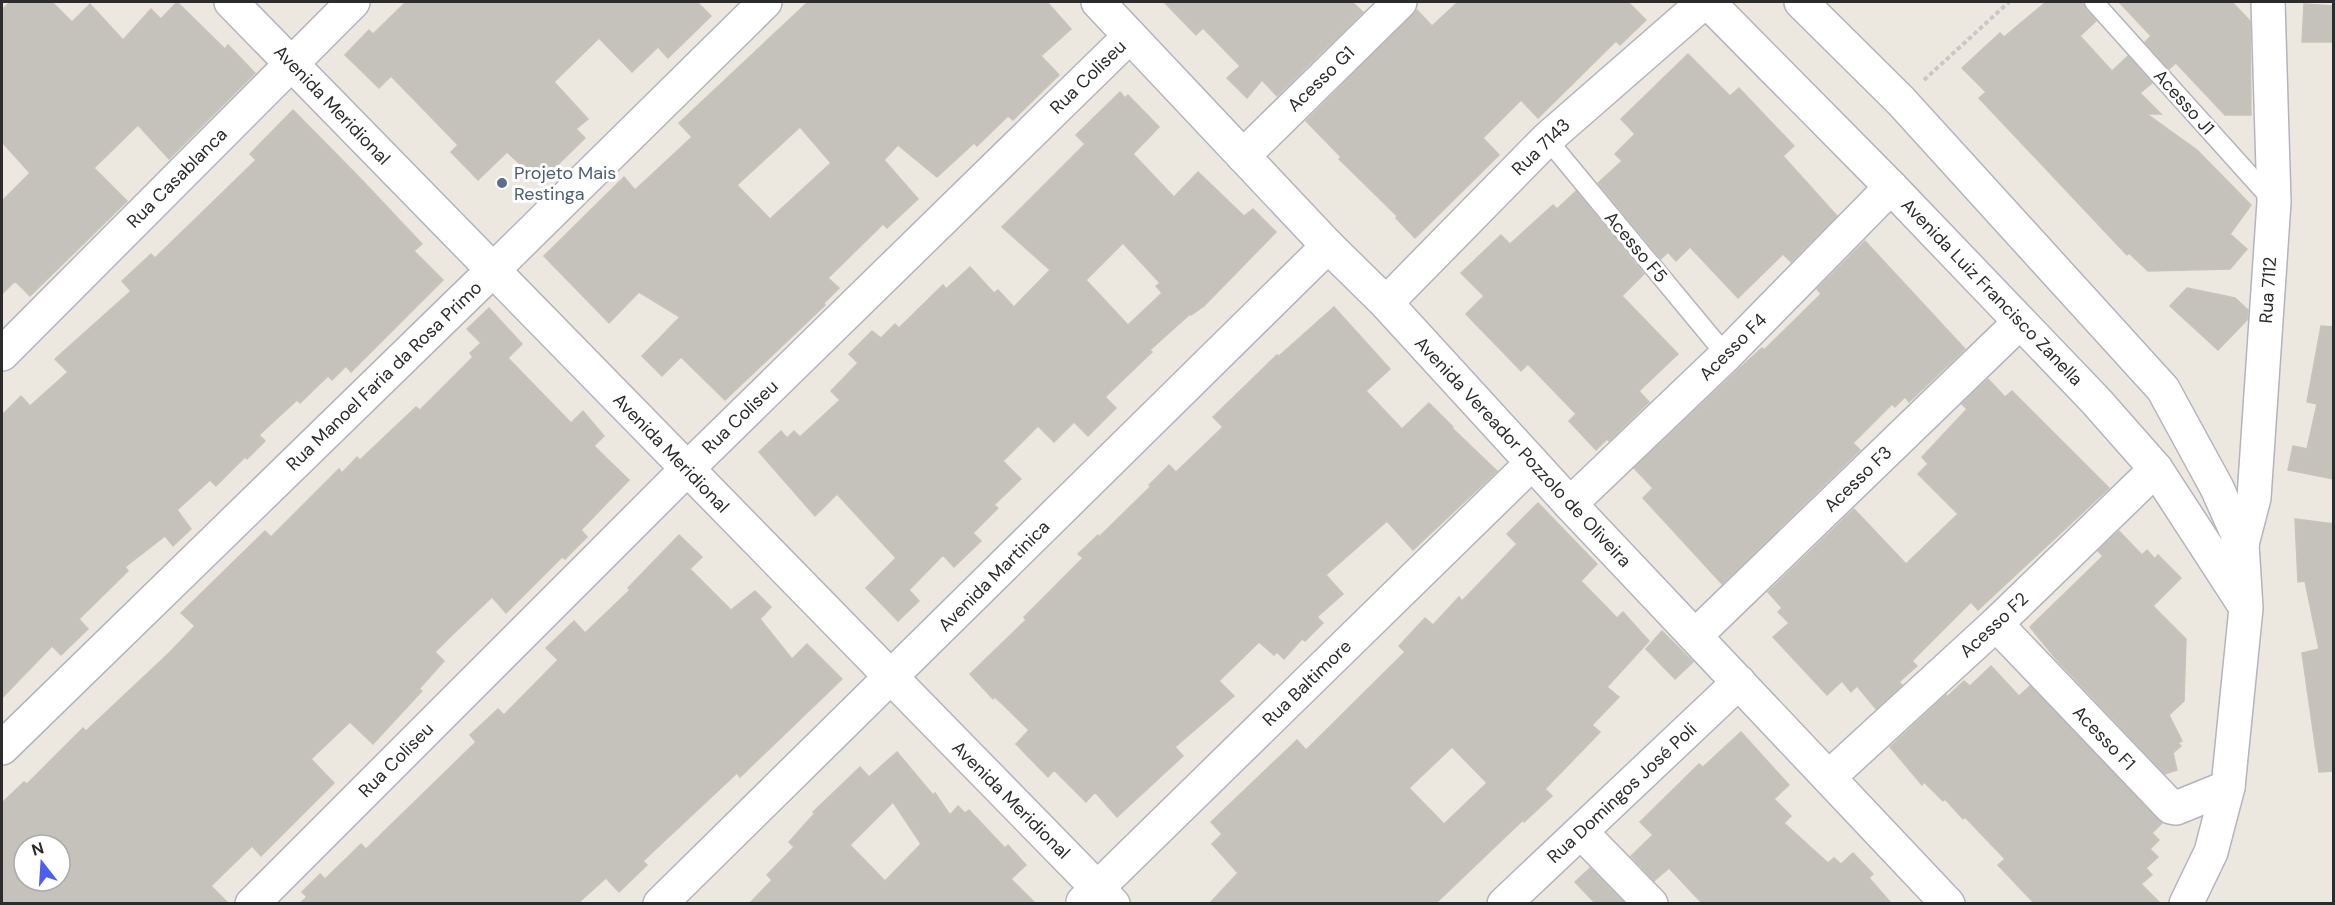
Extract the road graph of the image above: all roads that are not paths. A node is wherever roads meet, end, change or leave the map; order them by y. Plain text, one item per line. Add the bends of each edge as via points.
1 (231, 2) edge
2 (353, 2) edge
3 (765, 2) edge
4 (1400, 2) edge
5 (1706, 2) edge
6 (1801, 2) edge
7 (2094, 2) edge
8 (2268, 2) edge
9 (1118, 14) edge
10 (291, 63) junction
11 (1547, 139) junction
12 (1243, 156) junction
13 (1891, 187) junction
14 (2274, 202) junction
15 (1328, 246) junction
16 (493, 270) junction
17 (1386, 303) junction
18 (2020, 322) junction
19 (2, 354) edge
20 (1726, 356) junction
21 (1533, 463) junction
22 (687, 469) junction
23 (2156, 469) junction
24 (1570, 504) junction
25 (2242, 544) junction
26 (2216, 563) junction
27 (2246, 608) junction
28 (1996, 624) junction
29 (1695, 636) junction
30 (890, 678) junction
31 (1739, 682) junction
32 (2, 748) edge
33 (1828, 777) junction
34 (2228, 787) junction
35 (1581, 832) junction
36 (1097, 898) edge
37 (252, 903) edge
38 (660, 903) edge
39 (1504, 903) edge
40 (1651, 903) edge
41 (1948, 903) edge
42 (2186, 903) edge

1 - 10 street, Avenida Meridional
2 - 10 street, Rua Casablanca
3 - 16 street, Rua Manoel Faria da Rosa Primo
4 - 12 street, Acesso G1
5 - 11 street, Rua 7143
5 - 13 street, Avenida Luiz Francisco Zanella
6 - 25 street via 1901,101 2163,388
7 - 14 lane, Acesso J1
8 - 14 street, Rua 7112
9 - 12 street, Avenida Vereador Pozzolo de Oliveira
9 - 22 street, Rua Coliseu
10 - 16 street, Avenida Meridional
10 - 19 street, Rua Casablanca
11 - 17 street, Rua 7143
11 - 20 lane, Acesso F5
12 - 15 street, Avenida Vereador Pozzolo de Oliveira
13 - 18 street, Avenida Luiz Francisco Zanella
13 - 20 street, Acesso F4
14 - 25 street, Rua 7112 via 2254,498
15 - 17 street, Avenida Vereador Pozzolo de Oliveira
15 - 30 street, Avenida Martinica
16 - 22 street, Avenida Meridional
16 - 32 street, Rua Manoel Faria da Rosa Primo
17 - 21 street, Avenida Vereador Pozzolo de Oliveira
18 - 23 street, Avenida Luiz Francisco Zanella
18 - 29 street, Acesso F3
20 - 24 street, Acesso F4
21 - 24 street, Avenida Vereador Pozzolo de Oliveira
21 - 36 street, Rua Baltimore
22 - 30 street, Avenida Meridional
22 - 37 street, Rua Coliseu
23 - 26 street, Avenida Luiz Francisco Zanella
23 - 28 street, Acesso F2
24 - 29 street, Avenida Vereador Pozzolo de Oliveira
25 - 26 street
25 - 27 street
26 - 27 street, Avenida Luiz Francisco Zanella
27 - 34 street
28 - 33 street, Acesso F2
28 - 34 street, Acesso F1 via 2171,807
29 - 31 street, Avenida Vereador Pozzolo de Oliveira
30 - 36 street, Avenida Meridional
30 - 38 street, Avenida Martinica
31 - 33 street, Avenida Vereador Pozzolo de Oliveira
31 - 35 street, Rua Domingos José Poli
33 - 41 street, Avenida Vereador Pozzolo de Oliveira
34 - 42 street via 2211,852
35 - 39 street, Rua Domingos José Poli
35 - 40 street

